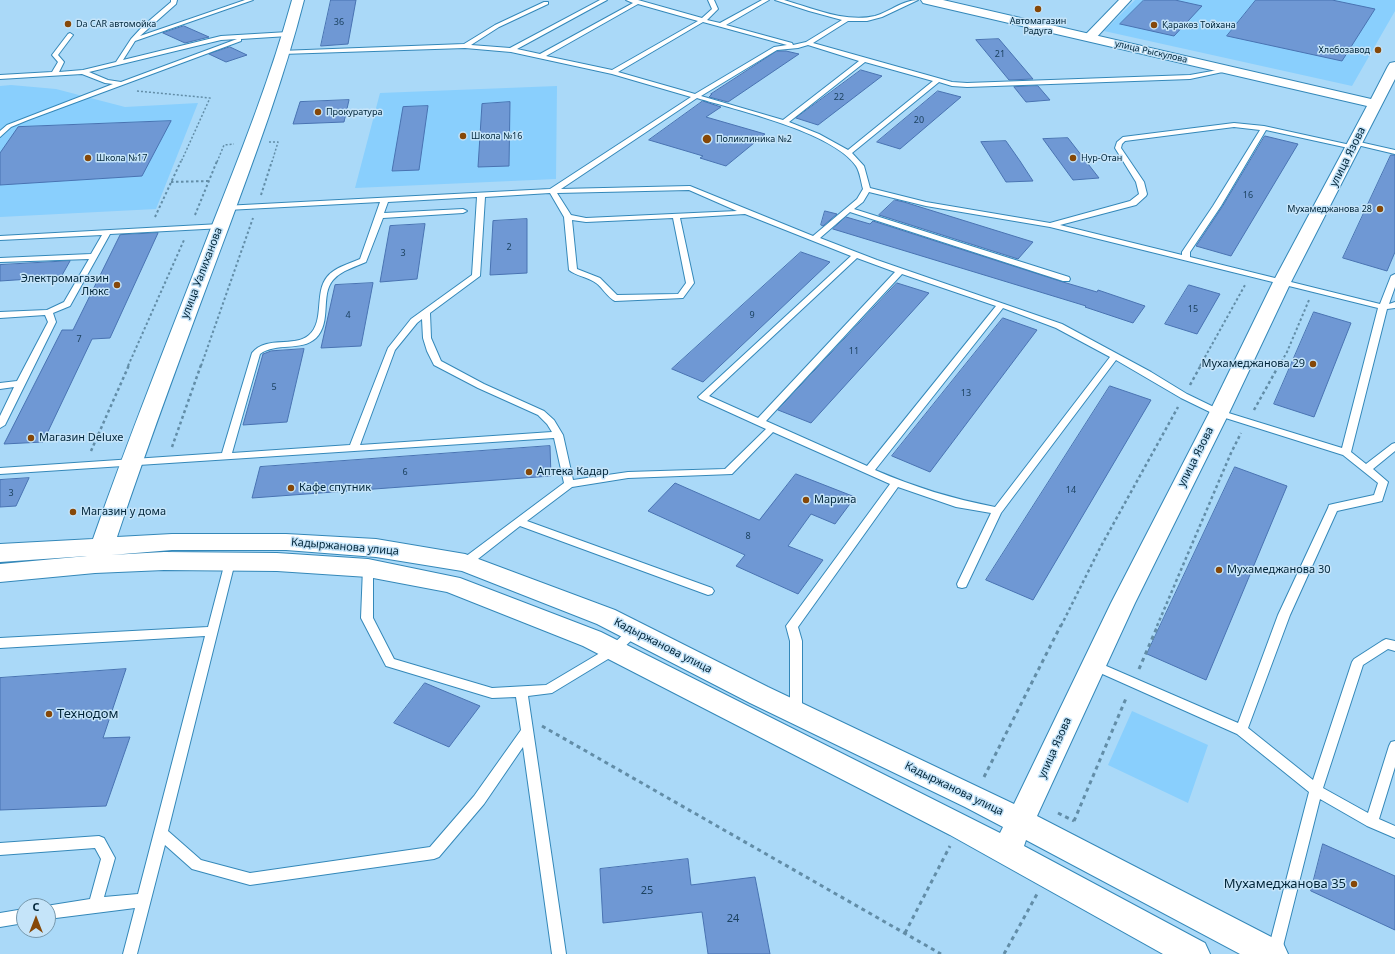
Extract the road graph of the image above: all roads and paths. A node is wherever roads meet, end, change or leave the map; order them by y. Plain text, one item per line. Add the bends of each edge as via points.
1 (174, 0) edge
2 (250, 0) edge
3 (298, 0) edge
4 (604, 0) edge
5 (630, 0) edge
6 (711, 0) edge
7 (766, 0) edge
8 (778, 0) edge
9 (916, 0) edge
10 (928, 0) edge
11 (1125, 0) edge
12 (638, 2) junction
13 (946, 2) edge
14 (546, 3) dead end
15 (703, 20) junction
16 (846, 20) junction
17 (721, 25) junction
18 (288, 34) junction
19 (70, 35) dead end
20 (249, 36) junction
21 (1090, 37) junction
22 (133, 40) junction
23 (808, 43) junction
24 (465, 46) junction
25 (798, 46) junction
26 (511, 50) junction
27 (282, 52) junction
28 (541, 56) junction
29 (864, 60) junction
30 (118, 64) junction
31 (1395, 66) edge
32 (1230, 70) junction
33 (83, 72) junction
34 (612, 72) junction
35 (54, 74) junction
36 (0, 77) edge
37 (937, 81) junction
38 (120, 84) junction
39 (696, 96) junction
40 (1375, 104) junction
41 (784, 122) junction
42 (1264, 128) junction
43 (0, 135) edge
44 (252, 143) junction
45 (1354, 145) junction
46 (1395, 152) edge
47 (848, 153) junction
48 (209, 181) junction
49 (172, 182) junction
50 (867, 189) junction
51 (552, 191) junction
52 (481, 196) junction
53 (384, 201) junction
54 (257, 207) junction
55 (227, 208) junction
56 (848, 210) junction
57 (463, 211) dead end
58 (746, 212) junction
59 (380, 216) junction
60 (676, 216) junction
61 (148, 217) dead end
62 (568, 217) junction
63 (1050, 225) junction
64 (220, 226) junction
65 (190, 228) junction
66 (108, 232) junction
67 (0, 238) edge
68 (814, 239) junction
69 (856, 255) junction
70 (94, 256) junction
71 (1186, 257) junction
72 (0, 260) edge
73 (900, 271) junction
74 (1250, 274) junction
75 (1395, 276) edge
76 (1066, 279) dead end
77 (1282, 282) junction
78 (1313, 290) junction
79 (1002, 305) junction
80 (1395, 305) edge
81 (1383, 307) junction
82 (48, 312) junction
83 (426, 312) junction
84 (0, 314) edge
85 (1114, 357) junction
86 (20, 384) junction
87 (0, 386) edge
88 (1184, 396) junction
89 (1219, 412) junction
90 (760, 422) junction
91 (1247, 422) junction
92 (0, 425) edge
93 (772, 428) junction
94 (558, 434) junction
95 (1395, 446) edge
96 (352, 449) junction
97 (1346, 453) junction
98 (226, 457) junction
99 (168, 459) junction
100 (131, 462) junction
101 (85, 465) junction
102 (1366, 469) junction
103 (0, 471) edge
104 (869, 471) junction
105 (896, 483) junction
106 (569, 484) junction
107 (997, 511) junction
108 (519, 522) junction
109 (0, 553) edge
110 (99, 555) junction
111 (230, 562) junction
112 (465, 562) junction
113 (368, 568) junction
114 (0, 573) edge
115 (962, 584) dead end
116 (708, 591) dead end
117 (212, 631) junction
118 (634, 631) junction
119 (0, 643) edge
120 (1395, 646) edge
121 (614, 650) junction
122 (1093, 665) junction
123 (1133, 682) junction
124 (521, 691) junction
125 (796, 713) junction
126 (524, 715) junction
127 (1241, 730) junction
128 (527, 732) junction
129 (1395, 746) edge
130 (984, 777) dead end
131 (1316, 790) junction
132 (1074, 821) dead end
133 (1372, 822) junction
134 (1021, 823) junction
135 (1395, 832) edge
136 (160, 833) junction
137 (0, 849) edge
138 (1006, 852) junction
139 (144, 900) junction
140 (94, 904) junction
141 (56, 911) edge
142 (16, 917) edge
143 (0, 920) edge
144 (130, 954) edge
145 (559, 954) edge
146 (941, 954) edge
147 (1194, 954) edge
148 (1273, 954) edge

1 - 22 lane via 174,3 145,26
2 - 22 lane
3 - 18 street, улица Уалиханова
4 - 26 lane
5 - 12 lane
6 - 15 lane via 715,9
7 - 17 lane
8 - 16 lane
9 - 16 lane via 880,16
10 - 13 street, улица Рыскулова
11 - 21 street
12 - 15 lane
12 - 28 lane
13 - 21 street, улица Рыскулова
14 - 24 lane via 497,26
15 - 17 lane
15 - 34 lane
16 - 23 lane
17 - 25 lane
18 - 20 lane
18 - 27 street, улица Уалиханова
19 - 35 lane via 55,55 61,62
20 - 30 lane via 221,38
20 - 38 lane
21 - 32 street, улица Рыскулова
22 - 30 lane
23 - 25 lane
23 - 29 lane
24 - 26 lane
24 - 27 lane
25 - 39 lane via 776,48
26 - 28 lane
27 - 44 street, улица Уалиханова
28 - 34 lane
29 - 37 lane
29 - 41 lane
30 - 33 lane
31 - 40 street, улица Язова
32 - 37 lane via 1190,77 967,86
32 - 40 street, улица Рыскулова
33 - 35 lane
33 - 38 lane via 107,82
34 - 39 lane
35 - 36 lane
37 - 47 lane
38 - 43 lane via 9,126
38 - 49 path via 137,91 194,94 210,98
39 - 41 lane
39 - 51 lane
40 - 45 street, улица Язова
41 - 47 lane via 817,135
42 - 45 lane
42 - 63 lane via 1234,125 1123,139 1118,148 1140,182 1143,194 1133,203
42 - 71 lane via 1186,252
44 - 48 path via 224,145
44 - 54 path via 278,142
44 - 55 street, улица Уалиханова
45 - 46 lane
45 - 77 street, улица Язова
47 - 50 lane via 860,166
48 - 49 path
48 - 65 path
49 - 61 path via 156,216
50 - 56 lane via 860,200
50 - 63 lane via 926,204
51 - 52 lane
51 - 58 lane via 690,188
51 - 62 lane
52 - 53 lane
52 - 83 lane via 476,276
53 - 54 lane
53 - 59 lane
54 - 55 lane
54 - 99 path
55 - 64 street, улица Уалиханова
56 - 68 lane
56 - 76 lane
57 - 59 lane
58 - 60 lane
58 - 68 lane
59 - 98 lane via 363,260 339,271 327,284 318,328 311,338 267,346 256,353
60 - 62 lane via 586,220
60 - 62 lane via 690,283 680,296 615,298 606,285 589,274 573,270
63 - 71 lane
64 - 65 lane
64 - 100 street, улица Уалиханова
65 - 66 lane
65 - 101 path
66 - 67 lane
66 - 70 lane
68 - 69 lane
69 - 73 lane
69 - 90 lane via 703,397
70 - 72 lane
70 - 82 lane via 67,304
71 - 74 lane
73 - 79 lane
73 - 90 lane
74 - 77 lane
74 - 88 path
75 - 81 lane
77 - 78 lane
77 - 89 street, улица Язова
78 - 81 lane
78 - 91 path via 1287,352
79 - 85 lane via 1059,326
79 - 104 lane
80 - 81 lane
81 - 97 lane
82 - 84 lane
82 - 86 lane via 52,322
83 - 94 lane via 427,338 438,364 541,413 551,422
83 - 96 lane via 414,321 391,350
85 - 88 lane
85 - 107 lane
86 - 87 lane
86 - 92 lane
88 - 89 lane
88 - 130 path via 1100,548
89 - 91 lane
89 - 122 street, улица Язова
90 - 93 lane
91 - 97 lane
91 - 123 path via 1231,453
93 - 104 lane
93 - 106 lane via 728,472 628,475
94 - 96 lane
94 - 106 lane
95 - 102 lane
96 - 98 lane
97 - 102 lane
98 - 99 lane
99 - 100 lane
100 - 101 lane
100 - 110 street, улица Уалиханова
101 - 103 lane
102 - 127 lane via 1383,482 1378,498 1333,508 1284,615
104 - 105 lane
105 - 107 lane via 956,503
105 - 125 lane via 792,626 796,641
106 - 108 lane
107 - 115 lane
108 - 112 lane
108 - 116 lane
109 - 110 street, Кадыржанова улица
110 - 111 street, Кадыржанова улица via 164,561
110 - 112 street, Кадыржанова улица via 172,542 286,542 376,548
110 - 114 street, Кадыржанова улица
111 - 113 street, Кадыржанова улица via 277,562
111 - 117 lane
112 - 118 street, Кадыржанова улица via 606,617
113 - 121 street, Кадыржанова улица via 451,584
113 - 124 lane via 367,618 390,662 492,693
117 - 119 lane
117 - 136 lane
118 - 121 lane
118 - 125 street, Кадыржанова улица
120 - 131 lane via 1386,644 1358,662
121 - 124 lane via 548,690
121 - 138 street, Кадыржанова улица
122 - 123 lane
122 - 134 street, улица Язова
123 - 127 lane
123 - 132 path
124 - 126 lane
125 - 134 street, Кадыржанова улица via 975,798
126 - 128 lane
126 - 146 path
127 - 131 lane
128 - 136 lane via 479,800 434,853 250,879 197,865
128 - 145 lane
129 - 133 lane
131 - 133 lane
131 - 148 lane
133 - 135 lane
134 - 138 street, улица Язова
134 - 148 street, Кадыржанова улица
136 - 139 lane
137 - 140 lane via 100,842 108,858
138 - 147 street, Кадыржанова улица
139 - 140 lane
139 - 144 lane
140 - 141 lane
142 - 143 lane

